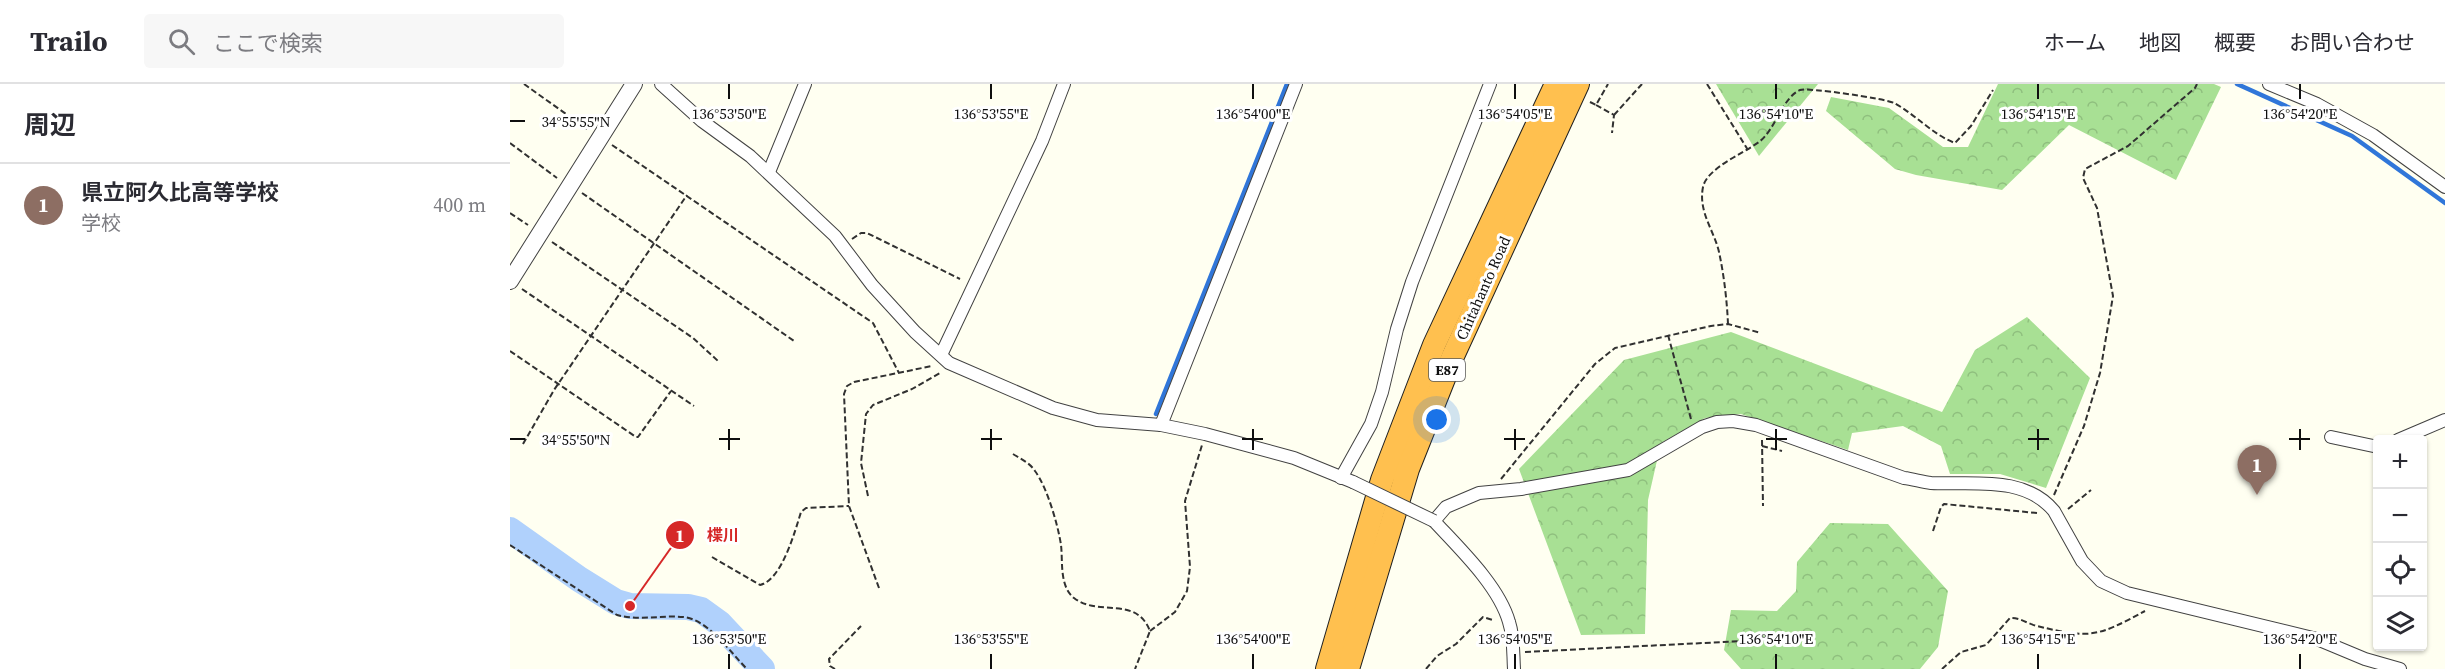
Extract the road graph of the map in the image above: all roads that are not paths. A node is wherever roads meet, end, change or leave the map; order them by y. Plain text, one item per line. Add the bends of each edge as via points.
1 (634, 84) edge
2 (661, 84) edge
3 (805, 84) edge
4 (1064, 84) edge
5 (1296, 84) edge
6 (1490, 84) edge
7 (1556, 84) edge
8 (2269, 84) edge
9 (1582, 91) edge
10 (769, 172) junction
11 (2445, 187) edge
12 (510, 281) edge
13 (946, 360) junction
14 (2445, 420) edge
15 (1161, 425) junction
16 (2410, 435) edge
17 (2331, 437) dead end
18 (2373, 446) edge
19 (1347, 480) junction
20 (1434, 521) junction
21 (1327, 669) edge
22 (1348, 669) edge
23 (1514, 669) edge
24 (2400, 669) edge

1 - 12 street
2 - 10 street
3 - 10 street
4 - 13 street
5 - 15 street
6 - 19 street via 1412,282 1382,392
7 - 21 highway, Chitahanto Road / E87 via 1434,345 1382,480
8 - 11 street via 2317,104 2373,135
9 - 22 highway, Chitahanto Road / E87 via 1453,356 1408,469
10 - 13 street via 842,246 915,332
13 - 15 street via 1053,408 1097,420
14 - 16 street
15 - 19 street via 1294,458
17 - 18 street
19 - 20 street, bridge
20 - 23 street via 1498,598 1509,621
20 - 24 street via 1446,507 1479,493 1628,470 1695,431 1717,422 1733,421 1756,425 1904,478 2000,484 2024,490 2054,511 2082,561 2101,581 2127,592 2317,639

